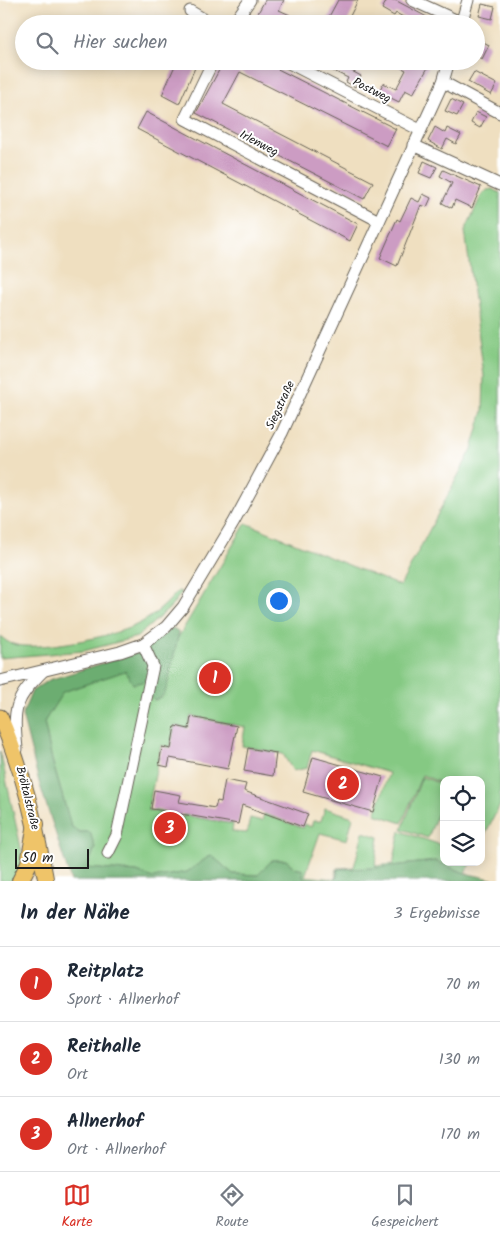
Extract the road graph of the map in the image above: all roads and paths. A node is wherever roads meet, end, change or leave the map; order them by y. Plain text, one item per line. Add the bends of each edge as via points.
1 (250, 0) edge
2 (412, 0) edge
3 (468, 0) edge
4 (190, 11) dead end
5 (197, 15) edge
6 (239, 15) edge
7 (445, 15) edge
8 (464, 15) edge
9 (209, 70) edge
10 (302, 70) edge
11 (447, 70) edge
12 (443, 82) junction
13 (500, 112) edge
14 (420, 130) junction
15 (413, 145) junction
16 (500, 185) edge
17 (379, 221) junction
18 (143, 644) junction
19 (43, 670) junction
20 (0, 681) edge
21 (0, 717) edge
22 (18, 757) junction
23 (36, 824) junction
24 (108, 853) dead end
25 (20, 881) edge
26 (46, 881) edge

1 - 6 street
2 - 7 street
3 - 8 street
4 - 5 street
9 - 17 street, Irlenweg via 185,119
10 - 14 street, Postweg
11 - 12 street, Siegstraße
12 - 13 street
12 - 14 street, Siegstraße
14 - 15 street, Siegstraße
15 - 16 street
15 - 17 street, Siegstraße
17 - 18 street, Siegstraße via 282,433 234,522 183,607
18 - 19 street, Siegstraße
18 - 24 street via 153,666 117,835
19 - 20 street, Siegstraße
19 - 22 street via 24,690 18,702 14,718
21 - 22 main road, Bröltalstraße
22 - 23 main road, Bröltalstraße
23 - 25 highway via 29,863
23 - 26 main road, Bröltalstraße

